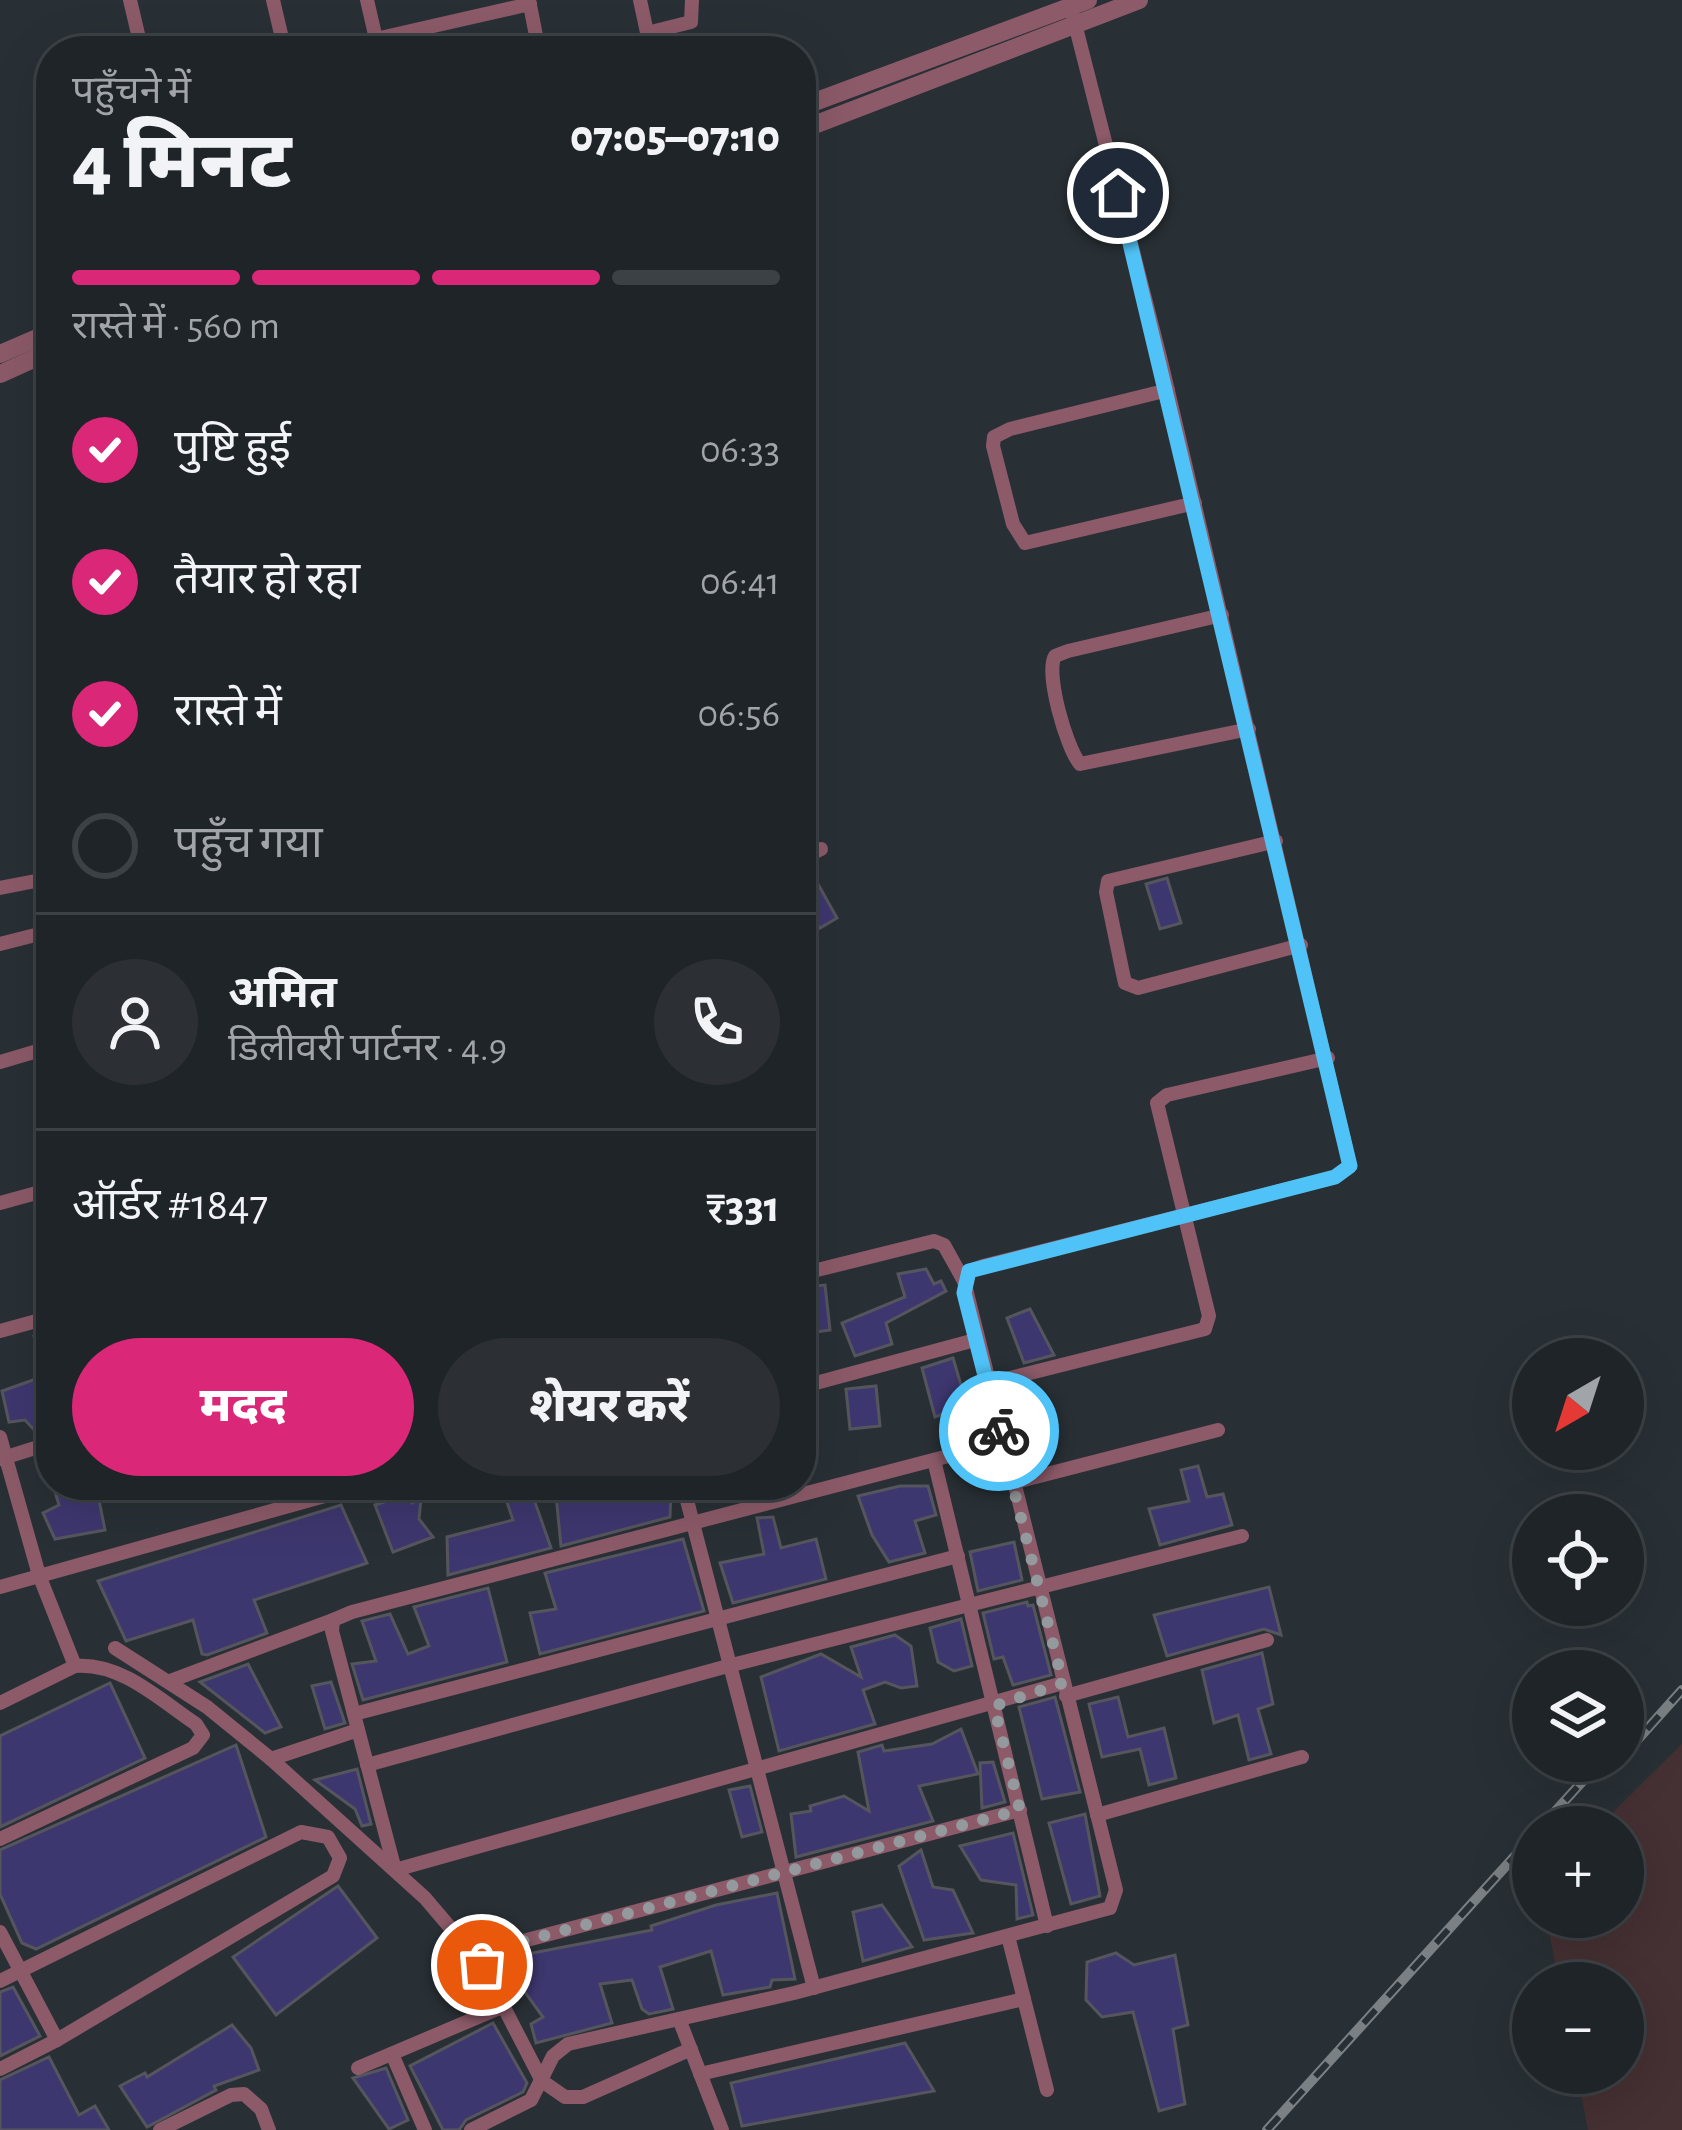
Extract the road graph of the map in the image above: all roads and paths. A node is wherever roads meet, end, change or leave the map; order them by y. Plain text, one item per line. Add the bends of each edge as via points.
1 (130, 0) edge
2 (273, 0) edge
3 (367, 0) edge
4 (640, 0) edge
5 (692, 0) edge
6 (1139, 0) edge
7 (529, 2) edge
8 (1078, 11) edge
9 (647, 33) junction
10 (138, 36) edge
11 (281, 36) edge
12 (375, 36) edge
13 (388, 36) edge
14 (536, 36) edge
15 (648, 36) edge
16 (816, 102) edge
17 (816, 124) edge
18 (36, 339) edge
19 (0, 355) edge
20 (36, 358) edge
21 (0, 374) edge
22 (1168, 390) junction
23 (1195, 503) junction
24 (1222, 615) junction
25 (1249, 729) junction
26 (1276, 841) junction
27 (821, 849) dead end
28 (816, 852) edge
29 (36, 881) edge
30 (0, 888) edge
31 (36, 935) edge
32 (0, 944) edge
33 (1300, 945) junction
34 (36, 1051) edge
35 (1328, 1058) junction
36 (0, 1062) edge
37 (36, 1193) edge
38 (0, 1204) edge
39 (1183, 1216) junction
40 (816, 1270) edge
41 (964, 1281) junction
42 (36, 1321) edge
43 (0, 1331) edge
44 (976, 1340) junction
45 (816, 1383) edge
46 (986, 1384) junction
47 (1218, 1430) dead end
48 (0, 1437) edge
49 (1002, 1442) junction
50 (36, 1448) edge
51 (3, 1458) edge
52 (934, 1460) junction
53 (1012, 1483) junction
54 (816, 1490) edge
55 (306, 1500) edge
56 (687, 1500) edge
57 (775, 1500) edge
58 (692, 1521) junction
59 (1242, 1536) dead end
60 (958, 1556) junction
61 (38, 1575) junction
62 (1038, 1586) junction
63 (0, 1587) edge
64 (970, 1604) junction
65 (716, 1617) junction
66 (333, 1620) junction
67 (1267, 1640) dead end
68 (115, 1648) dead end
69 (75, 1666) junction
70 (728, 1666) junction
71 (170, 1681) junction
72 (1065, 1690) junction
73 (0, 1703) edge
74 (994, 1706) junction
75 (354, 1714) junction
76 (358, 1730) junction
77 (1302, 1757) dead end
78 (272, 1759) junction
79 (367, 1766) junction
80 (754, 1769) junction
81 (1020, 1810) junction
82 (1096, 1815) junction
83 (0, 1839) edge
84 (395, 1870) junction
85 (783, 1873) junction
86 (1047, 1926) junction
87 (0, 1932) edge
88 (1008, 1936) junction
89 (474, 1954) junction
90 (19, 1971) junction
91 (0, 1981) edge
92 (814, 1988) junction
93 (1024, 2000) junction
94 (505, 2006) junction
95 (679, 2019) junction
96 (57, 2040) junction
97 (691, 2049) junction
98 (392, 2054) junction
99 (358, 2068) dead end
100 (0, 2069) edge
101 (700, 2074) junction
102 (542, 2081) junction
103 (1047, 2090) dead end
104 (160, 2130) edge
105 (269, 2130) edge
106 (424, 2130) edge
107 (471, 2130) edge
108 (722, 2130) edge

1 - 10 street
2 - 11 street
3 - 12 street
4 - 9 street
5 - 9 street via 691,22
6 - 8 street
7 - 13 street
7 - 14 street
8 - 16 street
8 - 17 street
8 - 22 street
9 - 15 street
18 - 19 street
20 - 21 street
22 - 23 street
22 - 23 street via 1010,429 993,446 1012,524 1025,543
23 - 24 street
24 - 25 street
24 - 25 street via 1055,656 1051,671 1079,764
25 - 26 street
26 - 33 street
26 - 33 street via 1108,881 1125,983 1138,988
27 - 28 street
29 - 30 street
31 - 32 street
33 - 35 street
34 - 36 street
35 - 39 street via 1350,1154 1345,1173
35 - 39 street via 1161,1098
37 - 38 street
39 - 41 street via 982,1266
39 - 46 street via 1209,1316 1205,1328
40 - 41 street via 934,1241
41 - 44 street
42 - 43 street
44 - 45 street
44 - 46 street
46 - 49 street
47 - 53 street
48 - 51 street
49 - 52 street
49 - 53 street
50 - 51 street
51 - 61 street
52 - 54 street
52 - 60 street
53 - 62 street
55 - 61 street
56 - 58 street
57 - 58 street
58 - 65 street
58 - 66 street
59 - 62 street
60 - 64 street
60 - 65 street
61 - 63 street
61 - 69 street
62 - 64 street
62 - 72 street
64 - 70 street
64 - 74 street
65 - 70 street
65 - 75 street
66 - 71 street
66 - 75 street
67 - 72 street
68 - 71 street
69 - 73 street
69 - 83 street via 125,1677 196,1724 201,1742
70 - 79 street
70 - 80 street
71 - 78 street
72 - 74 street
72 - 82 street
74 - 80 street
74 - 81 street
75 - 76 street
76 - 78 street
76 - 79 street
77 - 82 street
78 - 84 street
79 - 84 street
80 - 84 street
80 - 85 street
81 - 85 street
81 - 86 street
82 - 86 street via 1116,1900
84 - 89 street
85 - 89 street
85 - 92 street
86 - 88 street
87 - 90 street
88 - 92 street
88 - 93 street
89 - 94 street
90 - 91 street
90 - 96 street
90 - 96 street via 301,1832 335,1846 333,1876
92 - 95 street
93 - 101 street
93 - 103 street
94 - 98 street
94 - 102 street
95 - 97 street
95 - 102 street via 568,2044
96 - 100 street
97 - 101 street
97 - 102 street via 583,2097 565,2097
98 - 99 street
98 - 106 street
101 - 108 street
102 - 107 street via 520,2108
104 - 105 street via 244,2094

